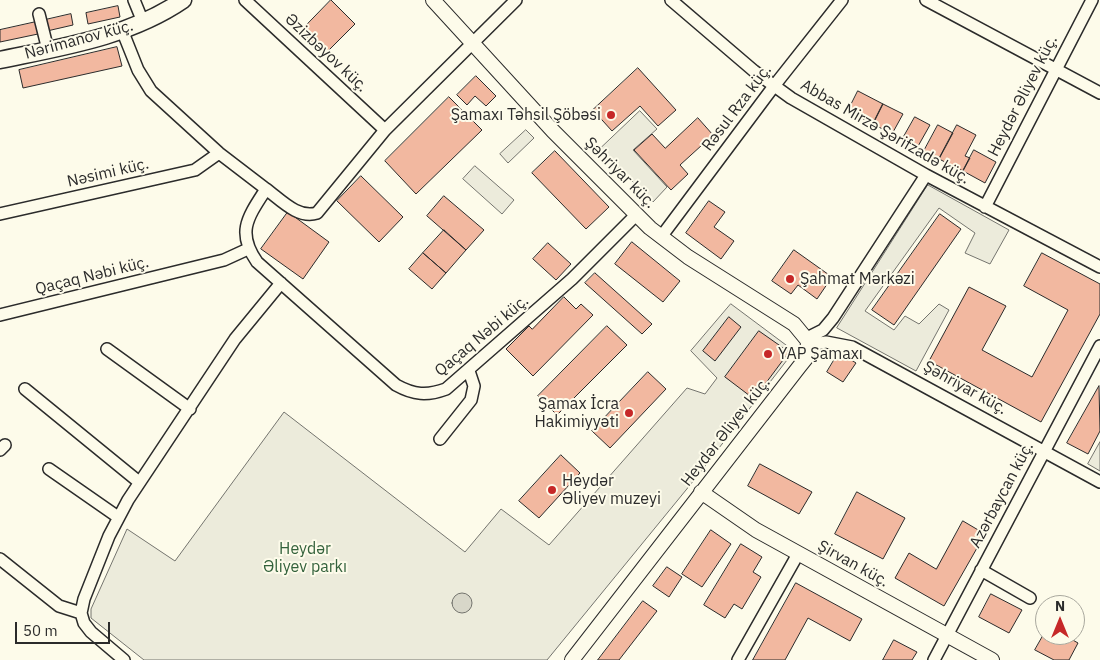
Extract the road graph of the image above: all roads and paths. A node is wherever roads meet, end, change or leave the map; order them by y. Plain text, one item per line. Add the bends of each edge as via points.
1 (134, 0) edge
2 (183, 0) edge
3 (245, 0) edge
4 (433, 0) edge
5 (516, 0) edge
6 (671, 0) edge
7 (842, 0) edge
8 (926, 0) edge
9 (1092, 0) edge
10 (39, 14) dead end
11 (143, 22) junction
12 (122, 30) junction
13 (472, 43) junction
14 (48, 50) junction
15 (0, 60) edge
16 (1057, 69) junction
17 (774, 86) junction
18 (1100, 93) edge
19 (386, 130) junction
20 (219, 153) junction
21 (926, 175) junction
22 (266, 189) junction
23 (985, 207) junction
24 (0, 214) edge
25 (636, 215) junction
26 (661, 237) junction
27 (248, 249) junction
28 (1100, 268) edge
29 (281, 283) junction
30 (0, 315) edge
31 (808, 342) junction
32 (1100, 346) edge
33 (107, 349) dead end
34 (469, 371) junction
35 (25, 389) dead end
36 (190, 409) junction
37 (440, 439) dead end
38 (1044, 451) junction
39 (49, 469) dead end
40 (139, 482) junction
41 (1100, 482) edge
42 (701, 492) junction
43 (118, 517) junction
44 (798, 554) junction
45 (0, 559) edge
46 (981, 570) junction
47 (1030, 598) dead end
48 (81, 613) junction
49 (947, 635) junction
50 (124, 660) edge
51 (572, 660) edge
52 (738, 660) edge
53 (934, 660) edge
54 (992, 660) edge

1 - 11 street
2 - 11 main road, Nərimanov küç.
3 - 19 street, Əzizbəyov küç.
4 - 13 street, Şəhriyar küç.
5 - 13 street
6 - 17 street, Abbas Mirzə Şərifzadə küç.
7 - 17 street, Rəsul Rza küç.
8 - 16 street
9 - 16 street, Heydər Əliyev küç.
10 - 14 street
11 - 12 main road, Nərimanov küç.
12 - 14 main road, Nərimanov küç.
12 - 20 street via 138,70 151,91
13 - 19 street
13 - 25 street, Şəhriyar küç. via 553,132
14 - 15 main road, Nərimanov küç.
16 - 18 street
16 - 23 street, Heydər Əliyev küç.
17 - 21 street, Abbas Mirzə Şərifzadə küç.
17 - 26 street, Rəsul Rza küç.
19 - 22 street via 317,213 309,216 300,213
20 - 22 street
20 - 24 street, Nəsimi küç. via 195,170
21 - 23 street, Abbas Mirzə Şərifzadə küç.
21 - 31 street via 832,318
22 - 27 street via 251,212 246,228
23 - 28 street, Abbas Mirzə Şərifzadə küç.
25 - 26 street, Şəhriyar küç.
25 - 34 street, Qaçaq Nəbi küç. via 572,279
26 - 31 street, Şəhriyar küç. via 794,324
27 - 29 street, Qaçaq Nəbi küç. via 257,262
27 - 30 street, Qaçaq Nəbi küç. via 224,260
29 - 34 street, Qaçaq Nəbi küç. via 396,385 408,391 432,394 446,390
29 - 36 street via 235,339
31 - 38 street, Şəhriyar küç. via 852,347
31 - 42 street, Heydər Əliyev küç. via 806,358 800,367
32 - 38 street, Azərbaycan küç.
33 - 36 street
34 - 37 street via 474,386 472,400
35 - 40 street
36 - 40 street
38 - 41 street, Şəhriyar küç.
38 - 46 street, Azərbaycan küç.
39 - 43 street
40 - 43 street
42 - 44 street, Şirvan küç. via 730,514
42 - 51 street, Heydər Əliyev küç.
43 - 48 street
44 - 49 street, Şirvan küç.
44 - 52 street
45 - 48 street via 59,606
46 - 47 street
46 - 49 street, Azərbaycan küç.
48 - 50 street via 90,632
49 - 53 street, Azərbaycan küç.
49 - 54 street, Şirvan küç.

